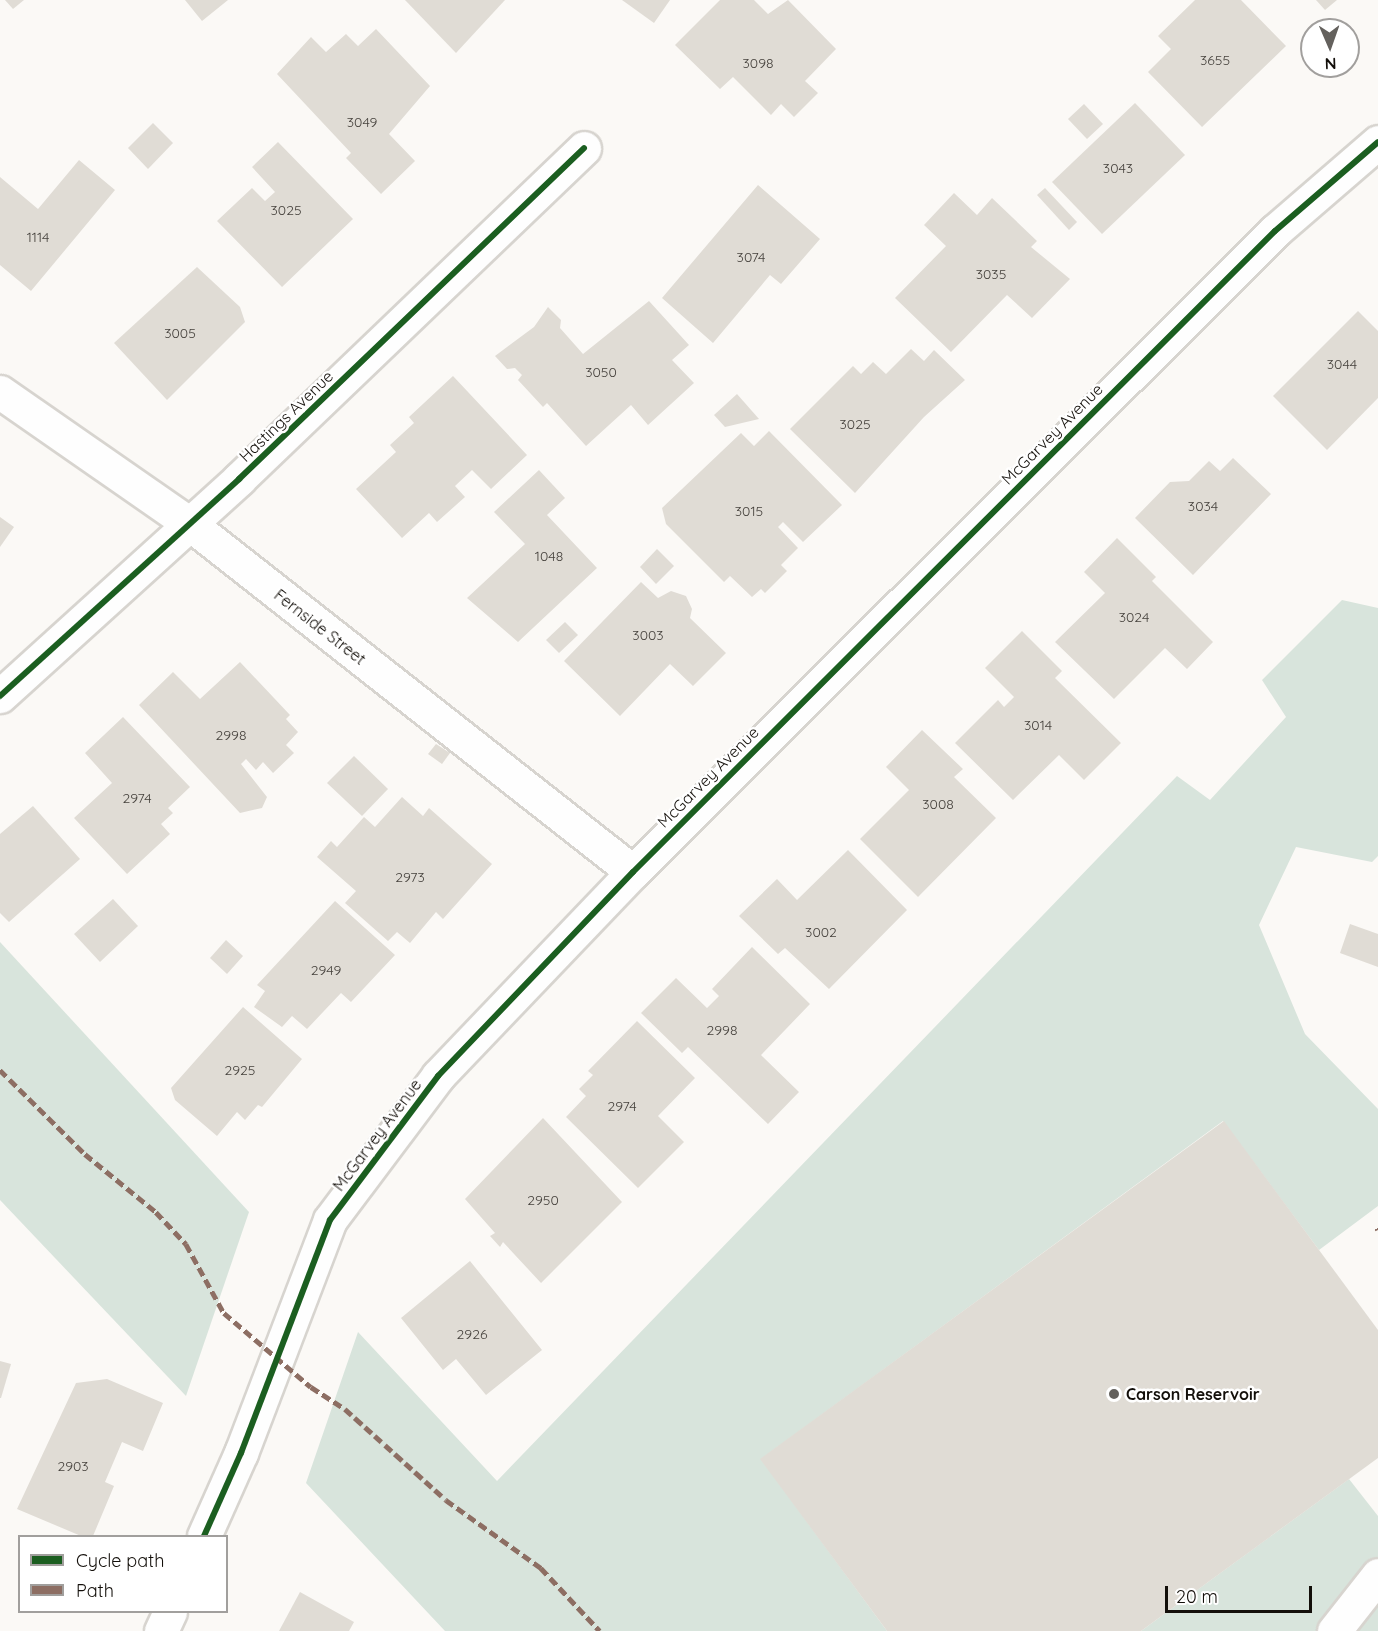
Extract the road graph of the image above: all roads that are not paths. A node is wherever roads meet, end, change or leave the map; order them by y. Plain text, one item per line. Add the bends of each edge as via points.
1 (1378, 142) edge
2 (584, 148) dead end
3 (0, 392) edge
4 (190, 524) junction
5 (0, 696) edge
6 (633, 872) junction
7 (204, 1535) edge
8 (1378, 1575) edge
9 (169, 1613) edge
10 (161, 1631) edge
11 (1334, 1631) edge

1 - 6 street, McGarvey Avenue via 1275,231
2 - 4 street, Hastings Avenue
3 - 4 street, Fernside Street
4 - 5 street, Hastings Avenue
4 - 6 street, Fernside Street
6 - 7 street, McGarvey Avenue via 438,1076 330,1220 241,1453
8 - 11 street
9 - 10 street

